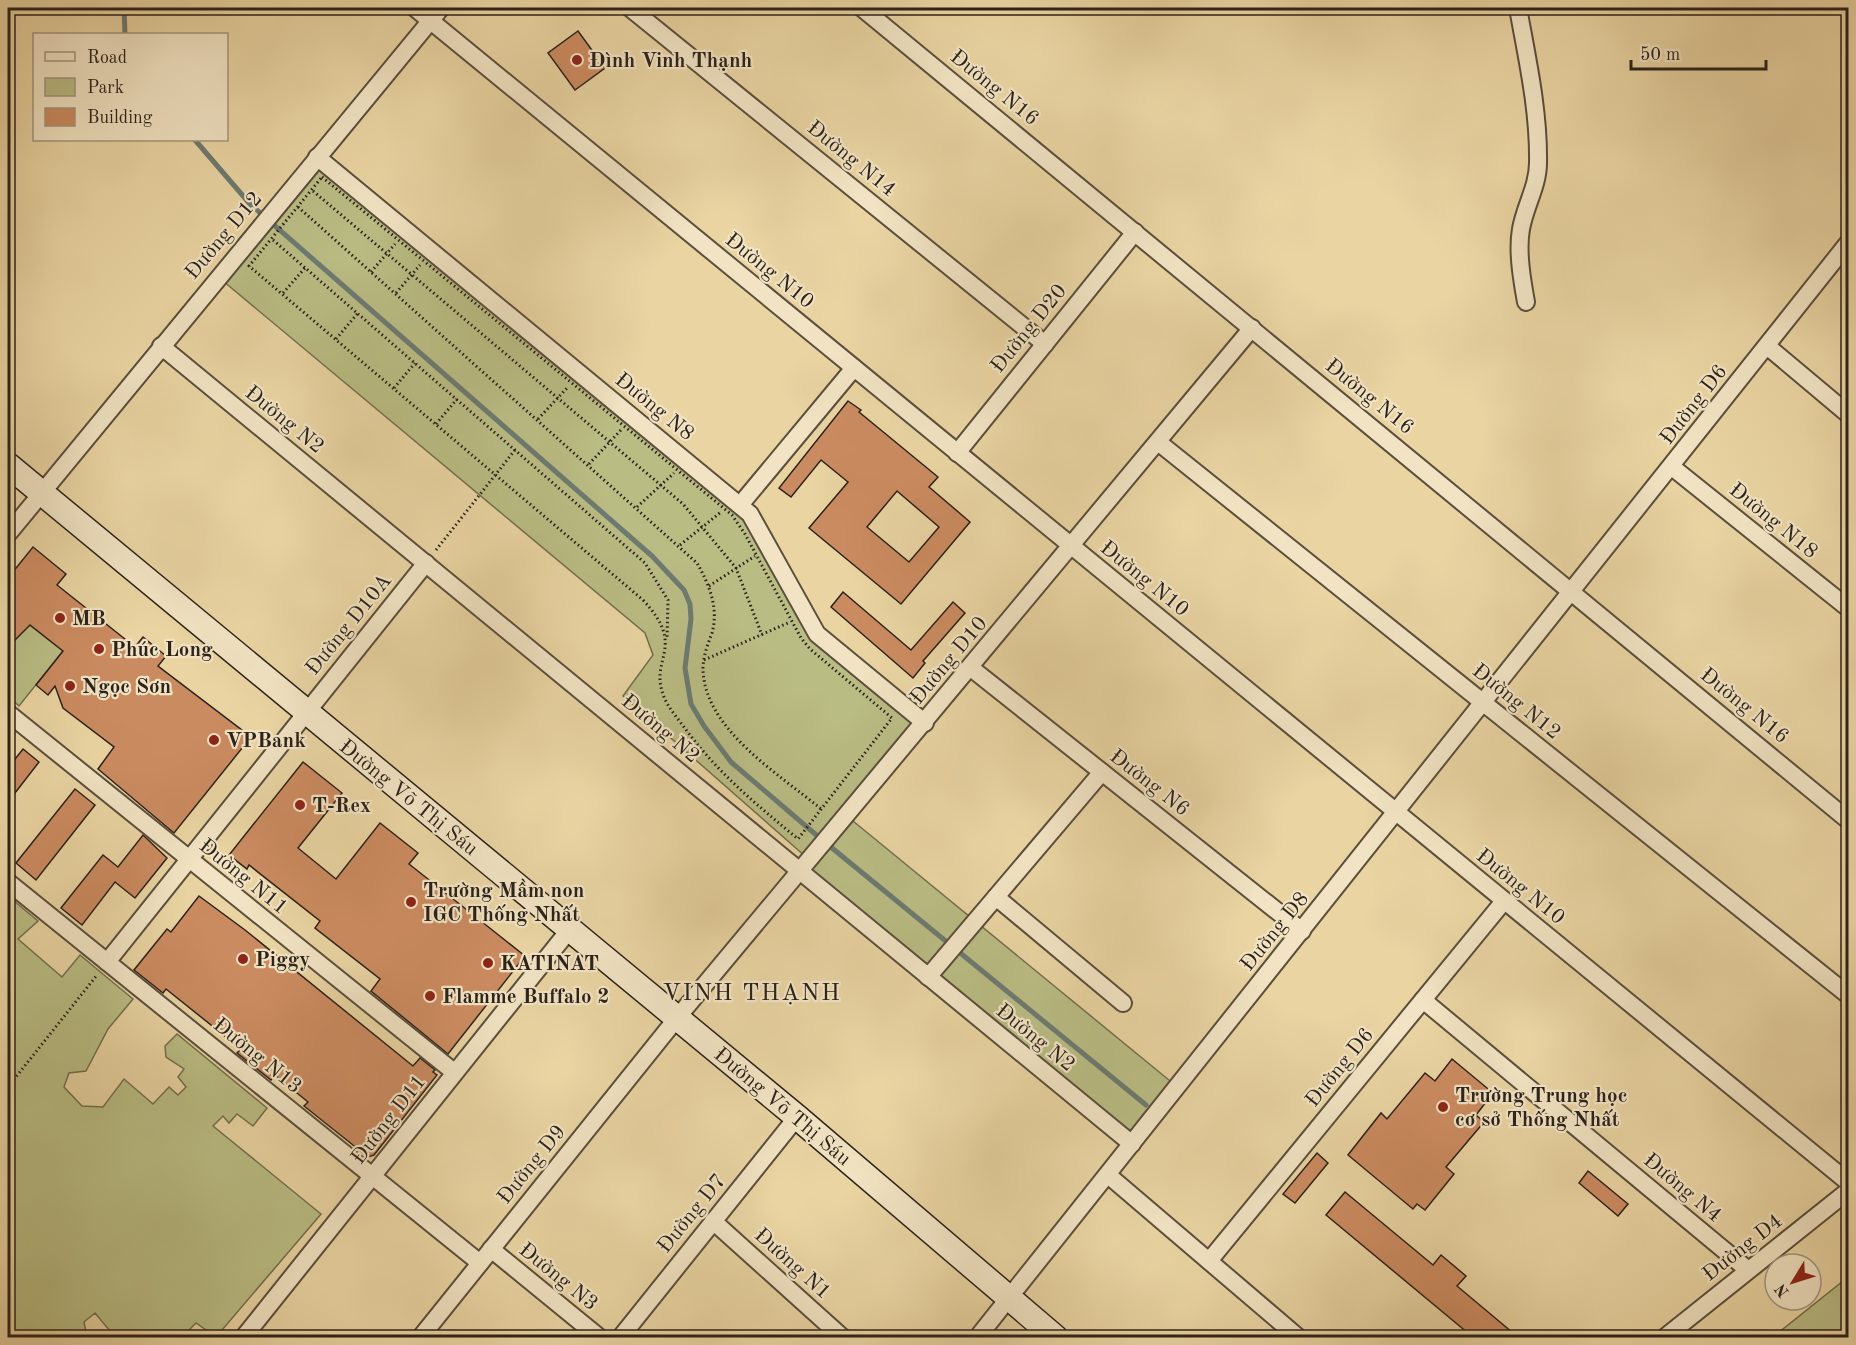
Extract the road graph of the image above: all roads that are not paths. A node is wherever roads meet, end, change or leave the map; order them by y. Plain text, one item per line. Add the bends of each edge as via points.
1 (415, 8) edge
2 (630, 8) edge
3 (862, 8) edge
4 (1518, 8) edge
5 (436, 14) edge
6 (317, 157) junction
7 (1135, 232) junction
8 (1848, 243) edge
9 (1526, 302) dead end
10 (1252, 328) junction
11 (1045, 344) junction
12 (161, 346) junction
13 (1767, 346) junction
14 (854, 368) junction
15 (1848, 414) edge
16 (1158, 442) junction
17 (957, 453) junction
18 (8, 465) edge
19 (1672, 467) junction
20 (41, 492) junction
21 (733, 507) junction
22 (8, 534) edge
23 (1071, 546) junction
24 (426, 563) junction
25 (1572, 592) junction
26 (1848, 609) edge
27 (970, 668) junction
28 (1484, 703) junction
29 (305, 712) junction
30 (8, 713) edge
31 (926, 723) junction
32 (1102, 772) junction
33 (1396, 813) junction
34 (1848, 820) edge
35 (188, 861) junction
36 (801, 873) junction
37 (8, 882) edge
38 (996, 897) junction
39 (1504, 902) junction
40 (570, 929) junction
41 (1302, 931) junction
42 (107, 962) junction
43 (928, 977) junction
44 (1848, 995) edge
45 (1423, 1000) junction
46 (1124, 1003) dead end
47 (677, 1018) junction
48 (454, 1072) junction
49 (797, 1117) junction
50 (1132, 1144) junction
51 (1108, 1175) junction
52 (372, 1176) junction
53 (1848, 1182) edge
54 (1848, 1191) edge
55 (713, 1221) junction
56 (491, 1249) junction
57 (1209, 1261) junction
58 (480, 1263) junction
59 (1748, 1270) junction
60 (1010, 1297) junction
61 (243, 1338) edge
62 (420, 1338) edge
63 (600, 1338) edge
64 (620, 1338) edge
65 (843, 1338) edge
66 (977, 1338) edge
67 (1056, 1338) edge
68 (1299, 1338) edge
69 (1664, 1338) edge

1 - 5 street, Đường N10
2 - 11 street, Đường N14
3 - 7 street, Đường N16
4 - 9 street via 1538,162 1520,231
5 - 6 street, Đường D12
5 - 14 street, Đường N10
6 - 12 street, Đường D12 via 292,201 259,226
6 - 21 street, Đường N8
7 - 10 street, Đường N16
7 - 11 street, Đường D20
8 - 13 street, Đường D6
10 - 16 street, Đường D10
10 - 25 street, Đường N16
11 - 17 street, Đường D20
12 - 20 street, Đường D12
12 - 24 street, Đường N2
13 - 15 street
13 - 19 street, Đường D6
14 - 17 street, Đường N10
14 - 21 street
16 - 23 street, Đường D10
16 - 28 street, Đường N12
17 - 23 street, Đường N10
18 - 20 main road, Đường Võ Thị Sáu
19 - 25 street, Đường D6
19 - 26 street, Đường N18
20 - 22 street, Đường D12
20 - 29 main road, Đường Võ Thị Sáu
21 - 31 street, Đường N8 via 750,513 817,634
23 - 27 street, Đường D10
23 - 33 street, Đường N10
24 - 29 street, Đường D10A
24 - 36 street, Đường N2
25 - 28 street, Đường D8
25 - 34 street, Đường N16
27 - 31 street, Đường D10
27 - 32 street, Đường N6
28 - 33 street, Đường D8
28 - 44 street, Đường N12
29 - 35 street, Đường D10A
29 - 40 main road, Đường Võ Thị Sáu
30 - 35 street, Đường N11
31 - 36 street, Đường D10
32 - 38 street
32 - 41 street, Đường N6
33 - 39 street, Đường N10
33 - 41 street, Đường D8
35 - 42 street, Đường D10A
35 - 48 street, Đường N11
36 - 43 street, Đường N2
36 - 47 street, Đường D10
37 - 42 street, Đường N13
38 - 43 street
38 - 46 street
39 - 45 street, Đường D6
39 - 53 street, Đường N10
40 - 47 main road, Đường Võ Thị Sáu
40 - 48 street, Đường D11
41 - 50 street, Đường D8
42 - 52 street, Đường N13
43 - 50 street, Đường N2
45 - 57 street, Đường D6
45 - 59 street, Đường N4
47 - 49 main road, Đường Võ Thị Sáu
47 - 56 street, Đường D9
48 - 52 street, Đường D11
49 - 55 street, Đường D7
49 - 60 main road, Đường Võ Thị Sáu
50 - 51 street, Đường D8
51 - 57 street
51 - 60 street, Đường D8
52 - 58 street, Đường N13
52 - 61 street, Đường D11
54 - 59 street, Đường D4
55 - 64 street, Đường D7
55 - 65 street, Đường N1
56 - 58 street, Đường D9
56 - 63 street, Đường N3
57 - 68 street
58 - 62 street, Đường D9
59 - 69 street, Đường D4
60 - 66 street, Đường D8
60 - 67 main road, Đường Võ Thị Sáu

